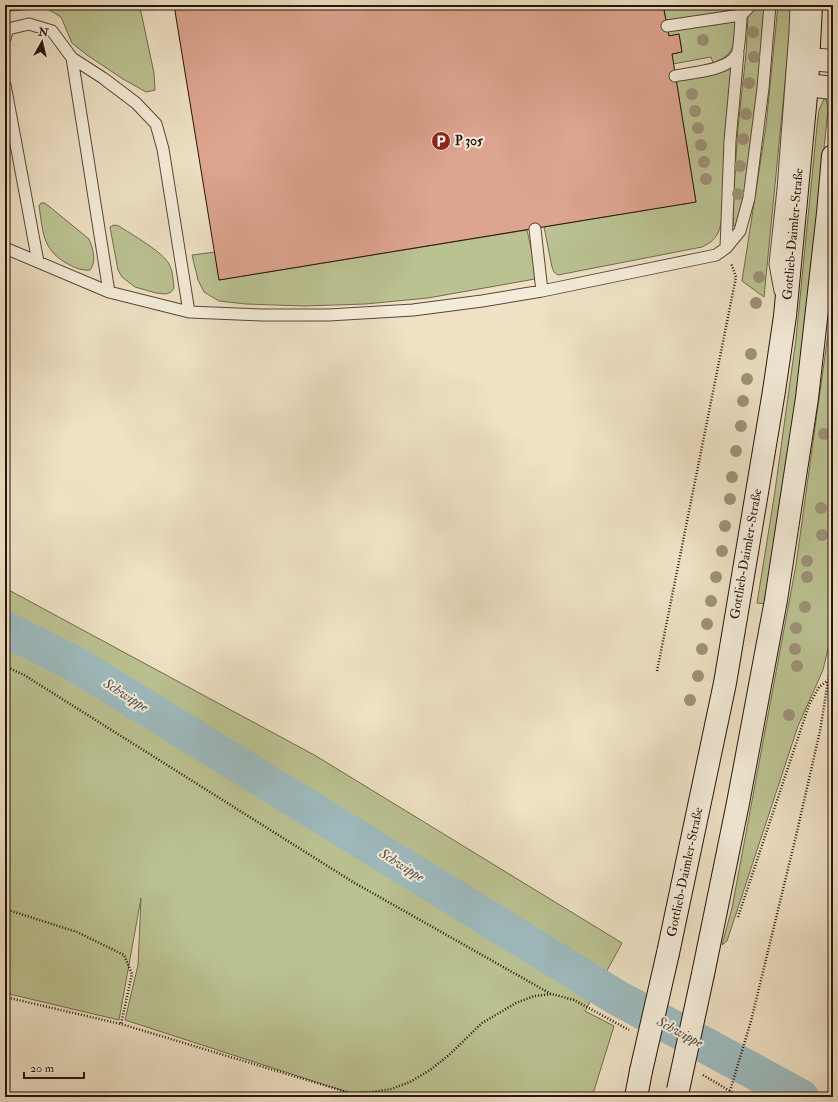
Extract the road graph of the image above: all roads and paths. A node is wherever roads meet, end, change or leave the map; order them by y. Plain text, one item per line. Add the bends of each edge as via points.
1 (751, 5) edge
2 (770, 5) edge
3 (796, 5) edge
4 (811, 5) edge
5 (742, 10) edge
6 (667, 26) dead end
7 (5, 38) edge
8 (738, 53) junction
9 (72, 58) junction
10 (808, 59) junction
11 (833, 61) edge
12 (675, 76) dead end
13 (5, 85) edge
14 (807, 85) junction
15 (833, 88) edge
16 (833, 156) edge
17 (830, 207) edge
18 (535, 229) dead end
19 (5, 248) edge
20 (726, 248) junction
21 (38, 262) junction
22 (542, 291) junction
23 (109, 292) junction
24 (190, 312) junction
25 (785, 316) junction
26 (833, 650) edge
27 (5, 666) edge
28 (657, 671) dead end
29 (828, 680) junction
30 (5, 909) edge
31 (736, 924) dead end
32 (552, 994) junction
33 (5, 997) edge
34 (122, 1024) junction
35 (633, 1032) dead end
36 (701, 1074) dead end
37 (730, 1091) junction
38 (677, 1094) edge
39 (636, 1097) edge
40 (740, 1097) edge

1 - 5 lane
2 - 20 lane via 763,88 748,198 740,231
3 - 25 lane via 775,264
4 - 10 main road, Gottlieb-Daimler-Straße
5 - 6 lane
5 - 8 lane
7 - 9 lane via 8,29 30,24 52,31
8 - 12 lane via 730,62 720,67
8 - 20 lane via 730,141
9 - 23 lane
9 - 24 lane via 136,103 156,124 163,150
10 - 11 main road
10 - 14 main road, Gottlieb-Daimler-Straße
13 - 21 lane
14 - 15 main road
14 - 25 main road, Gottlieb-Daimler-Straße
16 - 17 main road
17 - 38 main road, bridge via 807,398 776,600 738,803
18 - 22 lane
19 - 21 lane
20 - 22 lane via 716,255 693,261
20 - 28 path via 736,277
21 - 23 lane
22 - 24 lane via 413,310 329,315
23 - 24 lane
25 - 39 main road, Gottlieb-Daimler-Straße, bridge via 725,683
26 - 29 path
27 - 32 path via 24,675 353,882
29 - 31 path via 819,688 809,705
29 - 37 path via 820,731 800,821 749,1029
30 - 34 path via 77,932 124,955 132,974
32 - 34 path via 534,996 516,1003 482,1023 449,1055 410,1082 372,1092 350,1093
32 - 35 path via 574,1000
33 - 34 path
36 - 37 path
37 - 40 path

